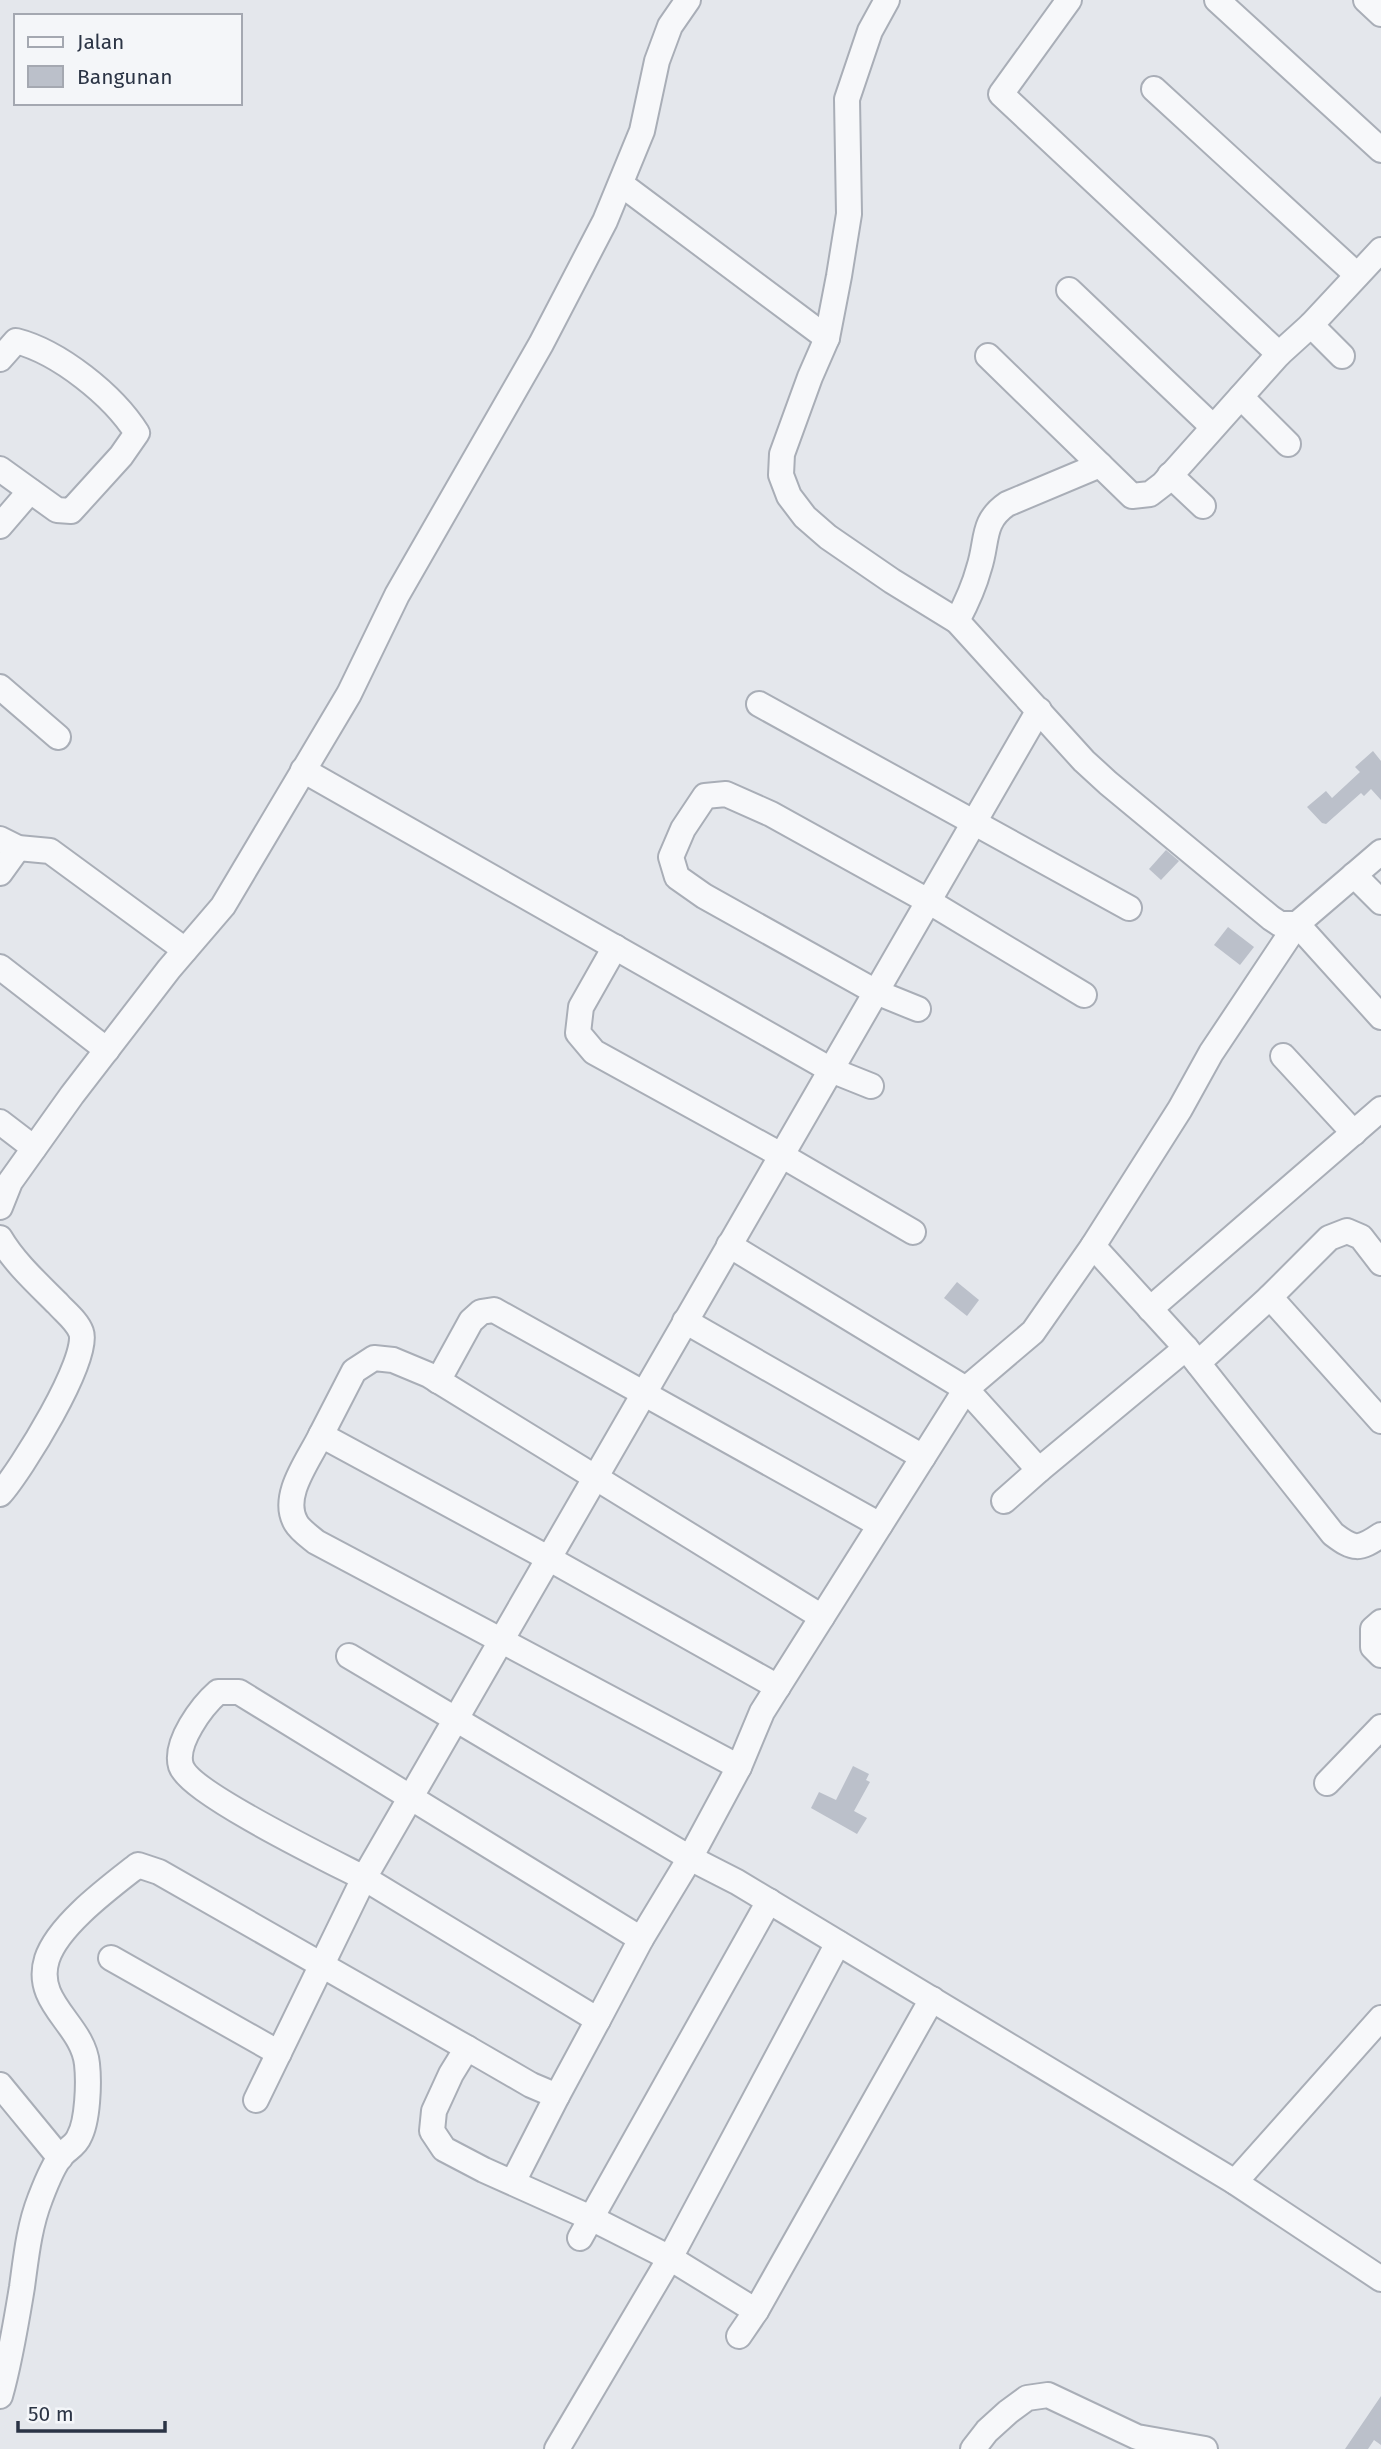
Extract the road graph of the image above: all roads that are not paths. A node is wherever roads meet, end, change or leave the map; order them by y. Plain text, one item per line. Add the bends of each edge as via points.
1 (688, 0) edge
2 (887, 0) edge
3 (1069, 0) edge
4 (1217, 0) edge
5 (1366, 0) edge
6 (1381, 14) edge
7 (1154, 89) dead end
8 (1381, 150) edge
9 (621, 184) junction
10 (1381, 250) edge
11 (1357, 275) junction
12 (1069, 290) dead end
13 (1311, 325) junction
14 (827, 338) junction
15 (1279, 354) junction
16 (988, 356) dead end
17 (1342, 356) dead end
18 (0, 359) edge
19 (1241, 397) junction
20 (1213, 427) junction
21 (1288, 444) dead end
22 (1100, 465) junction
23 (0, 469) edge
24 (1170, 475) junction
25 (30, 491) junction
26 (1203, 506) dead end
27 (0, 526) edge
28 (957, 621) junction
29 (0, 687) edge
30 (759, 704) dead end
31 (1039, 710) junction
32 (58, 737) dead end
33 (303, 770) junction
34 (974, 822) junction
35 (9, 843) edge
36 (1381, 852) edge
37 (0, 873) edge
38 (1354, 874) junction
39 (928, 901) junction
40 (1381, 902) edge
41 (1129, 908) dead end
42 (1297, 924) junction
43 (615, 947) junction
44 (186, 950) junction
45 (0, 967) edge
46 (876, 992) junction
47 (1084, 995) dead end
48 (918, 1009) dead end
49 (1381, 1017) edge
50 (107, 1050) junction
51 (1283, 1056) dead end
52 (831, 1070) junction
53 (871, 1086) dead end
54 (1381, 1110) edge
55 (0, 1122) edge
56 (1354, 1133) junction
57 (34, 1147) junction
58 (781, 1155) junction
59 (0, 1207) edge
60 (913, 1232) dead end
61 (0, 1238) edge
62 (729, 1245) junction
63 (1093, 1246) junction
64 (1380, 1259) edge
65 (1270, 1297) junction
66 (1150, 1309) junction
67 (685, 1321) junction
68 (1192, 1355) junction
69 (438, 1381) junction
70 (966, 1389) junction
71 (643, 1393) junction
72 (1381, 1421) edge
73 (321, 1435) junction
74 (923, 1457) junction
75 (1039, 1470) junction
76 (595, 1477) junction
77 (0, 1494) edge
78 (1004, 1501) dead end
79 (880, 1525) junction
80 (1381, 1535) edge
81 (548, 1558) junction
82 (822, 1617) junction
83 (1381, 1622) edge
84 (500, 1640) junction
85 (1381, 1655) edge
86 (349, 1656) dead end
87 (778, 1686) junction
88 (454, 1719) junction
89 (1381, 1727) edge
90 (739, 1767) junction
91 (1327, 1783) dead end
92 (410, 1797) junction
93 (690, 1858) junction
94 (363, 1878) junction
95 (769, 1901) junction
96 (641, 1939) junction
97 (838, 1943) junction
98 (111, 1958) dead end
99 (322, 1964) junction
100 (932, 1999) junction
101 (1381, 2018) edge
102 (598, 2020) junction
103 (467, 2048) junction
104 (279, 2053) junction
105 (0, 2085) edge
106 (557, 2096) junction
107 (256, 2100) dead end
108 (60, 2158) junction
109 (513, 2182) junction
110 (1235, 2182) junction
111 (585, 2228) junction
112 (670, 2258) junction
113 (1381, 2279) edge
114 (756, 2311) junction
115 (739, 2336) dead end
116 (0, 2396) edge
117 (557, 2449) edge
118 (973, 2449) edge
119 (1205, 2449) edge

1 - 9 street via 670,26 657,61 642,131
2 - 14 street via 870,31 847,99 849,214
3 - 15 street via 1000,94
4 - 8 street
5 - 6 street
7 - 11 street
9 - 14 street
9 - 33 street via 571,290
10 - 11 street
11 - 13 street
12 - 20 street
13 - 15 street
13 - 17 street
14 - 28 street via 782,454 781,475 789,496 828,537
15 - 19 street
16 - 22 street
18 - 25 street via 16,341 32,345 68,366 124,412 137,433 71,511 57,510
19 - 20 street
19 - 21 street
20 - 24 street
22 - 24 street via 1132,496 1150,494
22 - 28 street via 996,512 987,526 980,566
23 - 25 street
24 - 26 street
25 - 27 street
28 - 31 street
29 - 32 street
30 - 34 street
31 - 34 street
31 - 42 street via 1108,783 1271,918 1280,924
33 - 43 street
33 - 44 street via 223,906
34 - 39 street
34 - 41 street
35 - 37 street
35 - 44 street via 50,851
36 - 38 street
38 - 40 street
38 - 42 street
39 - 46 street
39 - 46 street via 726,794 705,796 683,829 671,857 677,877
39 - 47 street
42 - 49 street
42 - 63 street via 1211,1053
43 - 52 street
43 - 58 street via 582,1007 578,1033 594,1052
44 - 50 street
45 - 50 street
46 - 48 street
46 - 52 street
50 - 57 street
51 - 56 street
52 - 53 street
52 - 58 street
54 - 56 street
55 - 57 street
56 - 66 street
57 - 59 street via 10,1182
58 - 60 street
58 - 62 street
61 - 77 street via 76,1323 83,1343 33,1448
62 - 67 street
62 - 70 street
63 - 66 street
63 - 70 street via 1033,1332
64 - 65 street via 1361,1237 1347,1231 1329,1238
65 - 68 street
65 - 72 street
66 - 68 street
67 - 71 street
67 - 74 street
68 - 75 street
68 - 80 street via 1333,1534 1349,1546 1364,1546
69 - 71 street via 471,1321 481,1312 494,1310
69 - 73 street via 393,1360 373,1358 354,1371
69 - 76 street
70 - 74 street
70 - 75 street
71 - 76 street
71 - 79 street
73 - 81 street
73 - 84 street via 289,1504 296,1524 316,1542
74 - 79 street
75 - 78 street
76 - 81 street
76 - 82 street
79 - 82 street
81 - 84 street
81 - 87 street
82 - 87 street
83 - 85 street via 1373,1629 1373,1647
84 - 88 street
84 - 90 street
86 - 88 street
87 - 90 street
88 - 92 street
88 - 93 street
89 - 91 street
90 - 93 street
92 - 94 street
92 - 94 street via 239,1692 218,1692 204,1705 180,1749 181,1768 195,1783 261,1823
92 - 96 street
93 - 95 street
93 - 96 street
94 - 99 street
94 - 102 street
95 - 97 street
95 - 111 street
96 - 102 street
97 - 100 street
97 - 112 street
98 - 104 street
99 - 103 street
99 - 104 street
99 - 108 street via 159,1872 138,1865 92,1900 51,1947 46,1963 49,1999 75,2033 87,2063 87,2109 79,2138
100 - 110 street
100 - 114 street
101 - 110 street
102 - 106 street
103 - 106 street
103 - 109 street via 434,2111 432,2131 444,2149
104 - 107 street
105 - 108 street
106 - 109 street
108 - 116 street via 39,2200
109 - 111 street
110 - 113 street
111 - 112 street
112 - 114 street
112 - 117 street
114 - 115 street
118 - 119 street via 1017,2405 1027,2398 1048,2395 1137,2437

